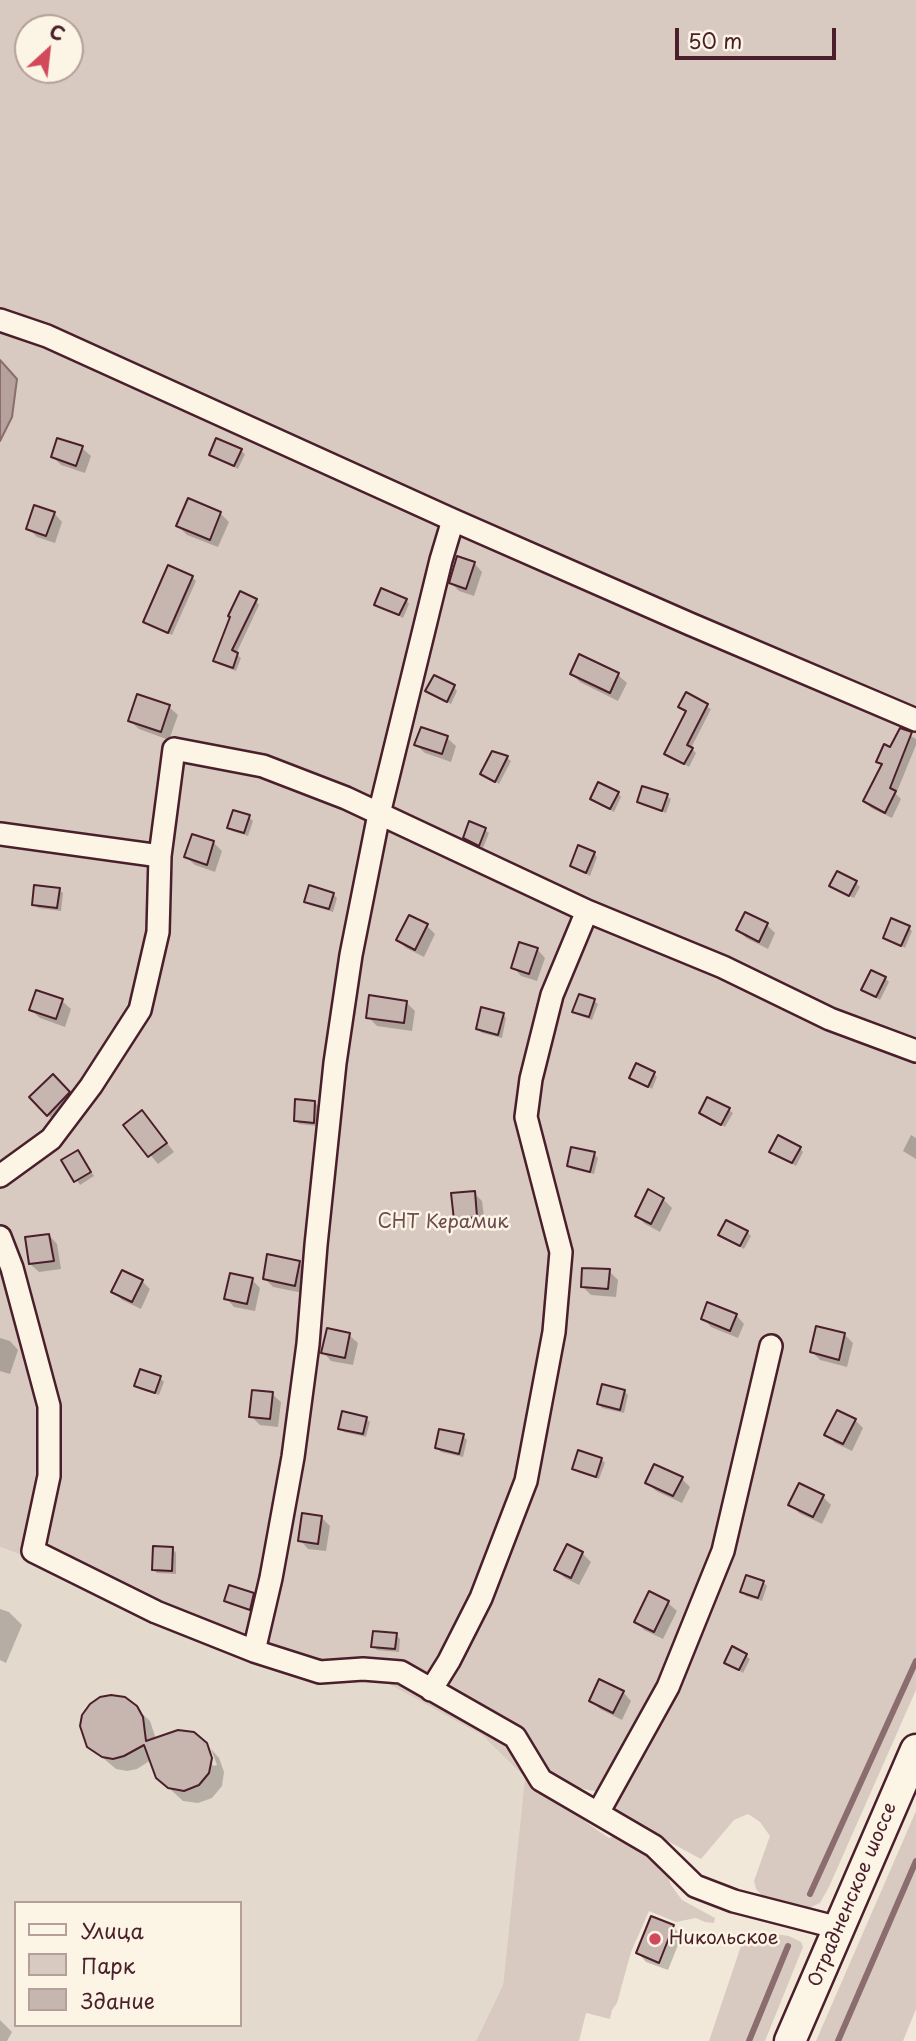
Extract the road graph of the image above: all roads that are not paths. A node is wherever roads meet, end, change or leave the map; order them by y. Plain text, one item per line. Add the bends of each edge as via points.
1 (0, 320) edge
2 (453, 520) junction
3 (916, 720) edge
4 (379, 814) junction
5 (0, 834) edge
6 (160, 856) junction
7 (587, 911) junction
8 (916, 1051) edge
9 (0, 1176) edge
10 (0, 1237) edge
11 (771, 1346) dead end
12 (254, 1651) junction
13 (431, 1690) junction
14 (916, 1750) edge
15 (597, 1813) junction
16 (839, 1928) junction
17 (790, 2041) edge

1 - 2 street via 47,336
2 - 3 street
2 - 4 street
4 - 6 street via 263,766 174,749
4 - 7 street
4 - 12 street via 335,1063 293,1457
5 - 6 street
6 - 9 street via 158,932 140,1010 51,1139
7 - 8 street via 723,967 830,1019
7 - 13 street via 552,995 526,1117 561,1252 554,1332 526,1481 481,1598
10 - 12 street via 49,1406 48,1476 33,1551 156,1612
11 - 15 street via 723,1551 667,1687
12 - 13 street via 320,1672 401,1672
13 - 15 street via 515,1737 541,1780
14 - 16 main road, Отрадненское шоссе
15 - 16 street via 654,1846 695,1886
16 - 17 main road, Отрадненское шоссе

